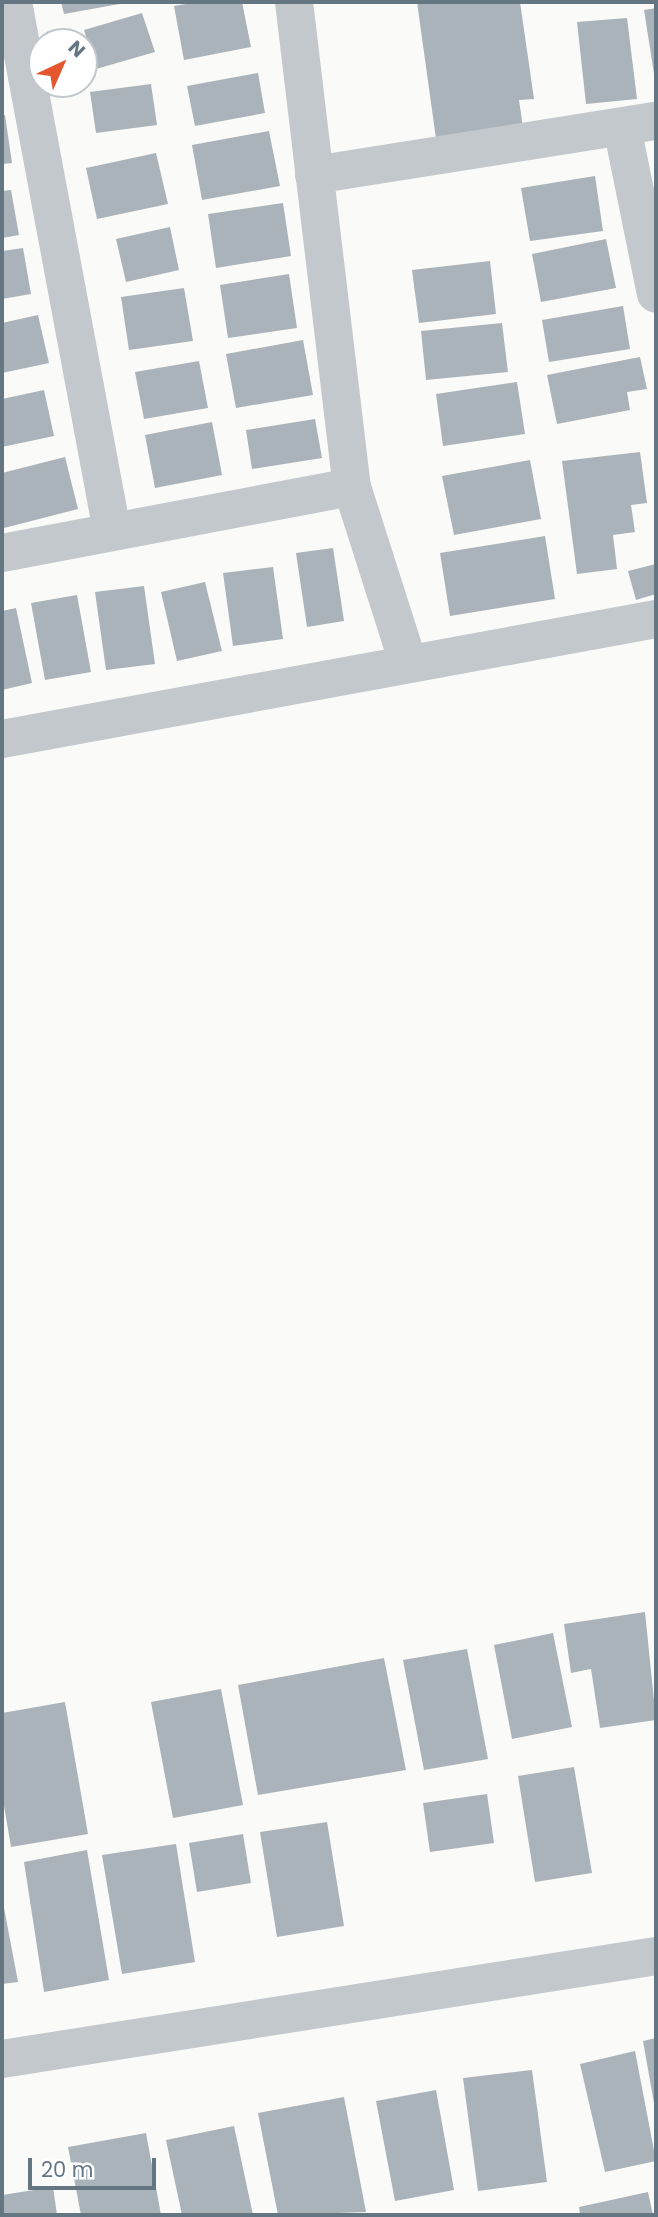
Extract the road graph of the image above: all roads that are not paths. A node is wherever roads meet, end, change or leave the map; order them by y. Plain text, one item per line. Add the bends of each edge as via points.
1 (13, 2) edge
2 (294, 2) edge
3 (639, 124) edge
4 (314, 175) junction
5 (656, 294) edge
6 (352, 487) junction
7 (112, 531) junction
8 (2, 552) edge
9 (656, 619) edge
10 (408, 663) junction
11 (2, 739) edge
12 (656, 1956) edge
13 (2, 2059) edge

1 - 7 street
2 - 4 street
3 - 4 street
3 - 5 street
4 - 6 street
6 - 7 street
6 - 10 street
7 - 8 street
9 - 10 street
10 - 11 street
12 - 13 street

